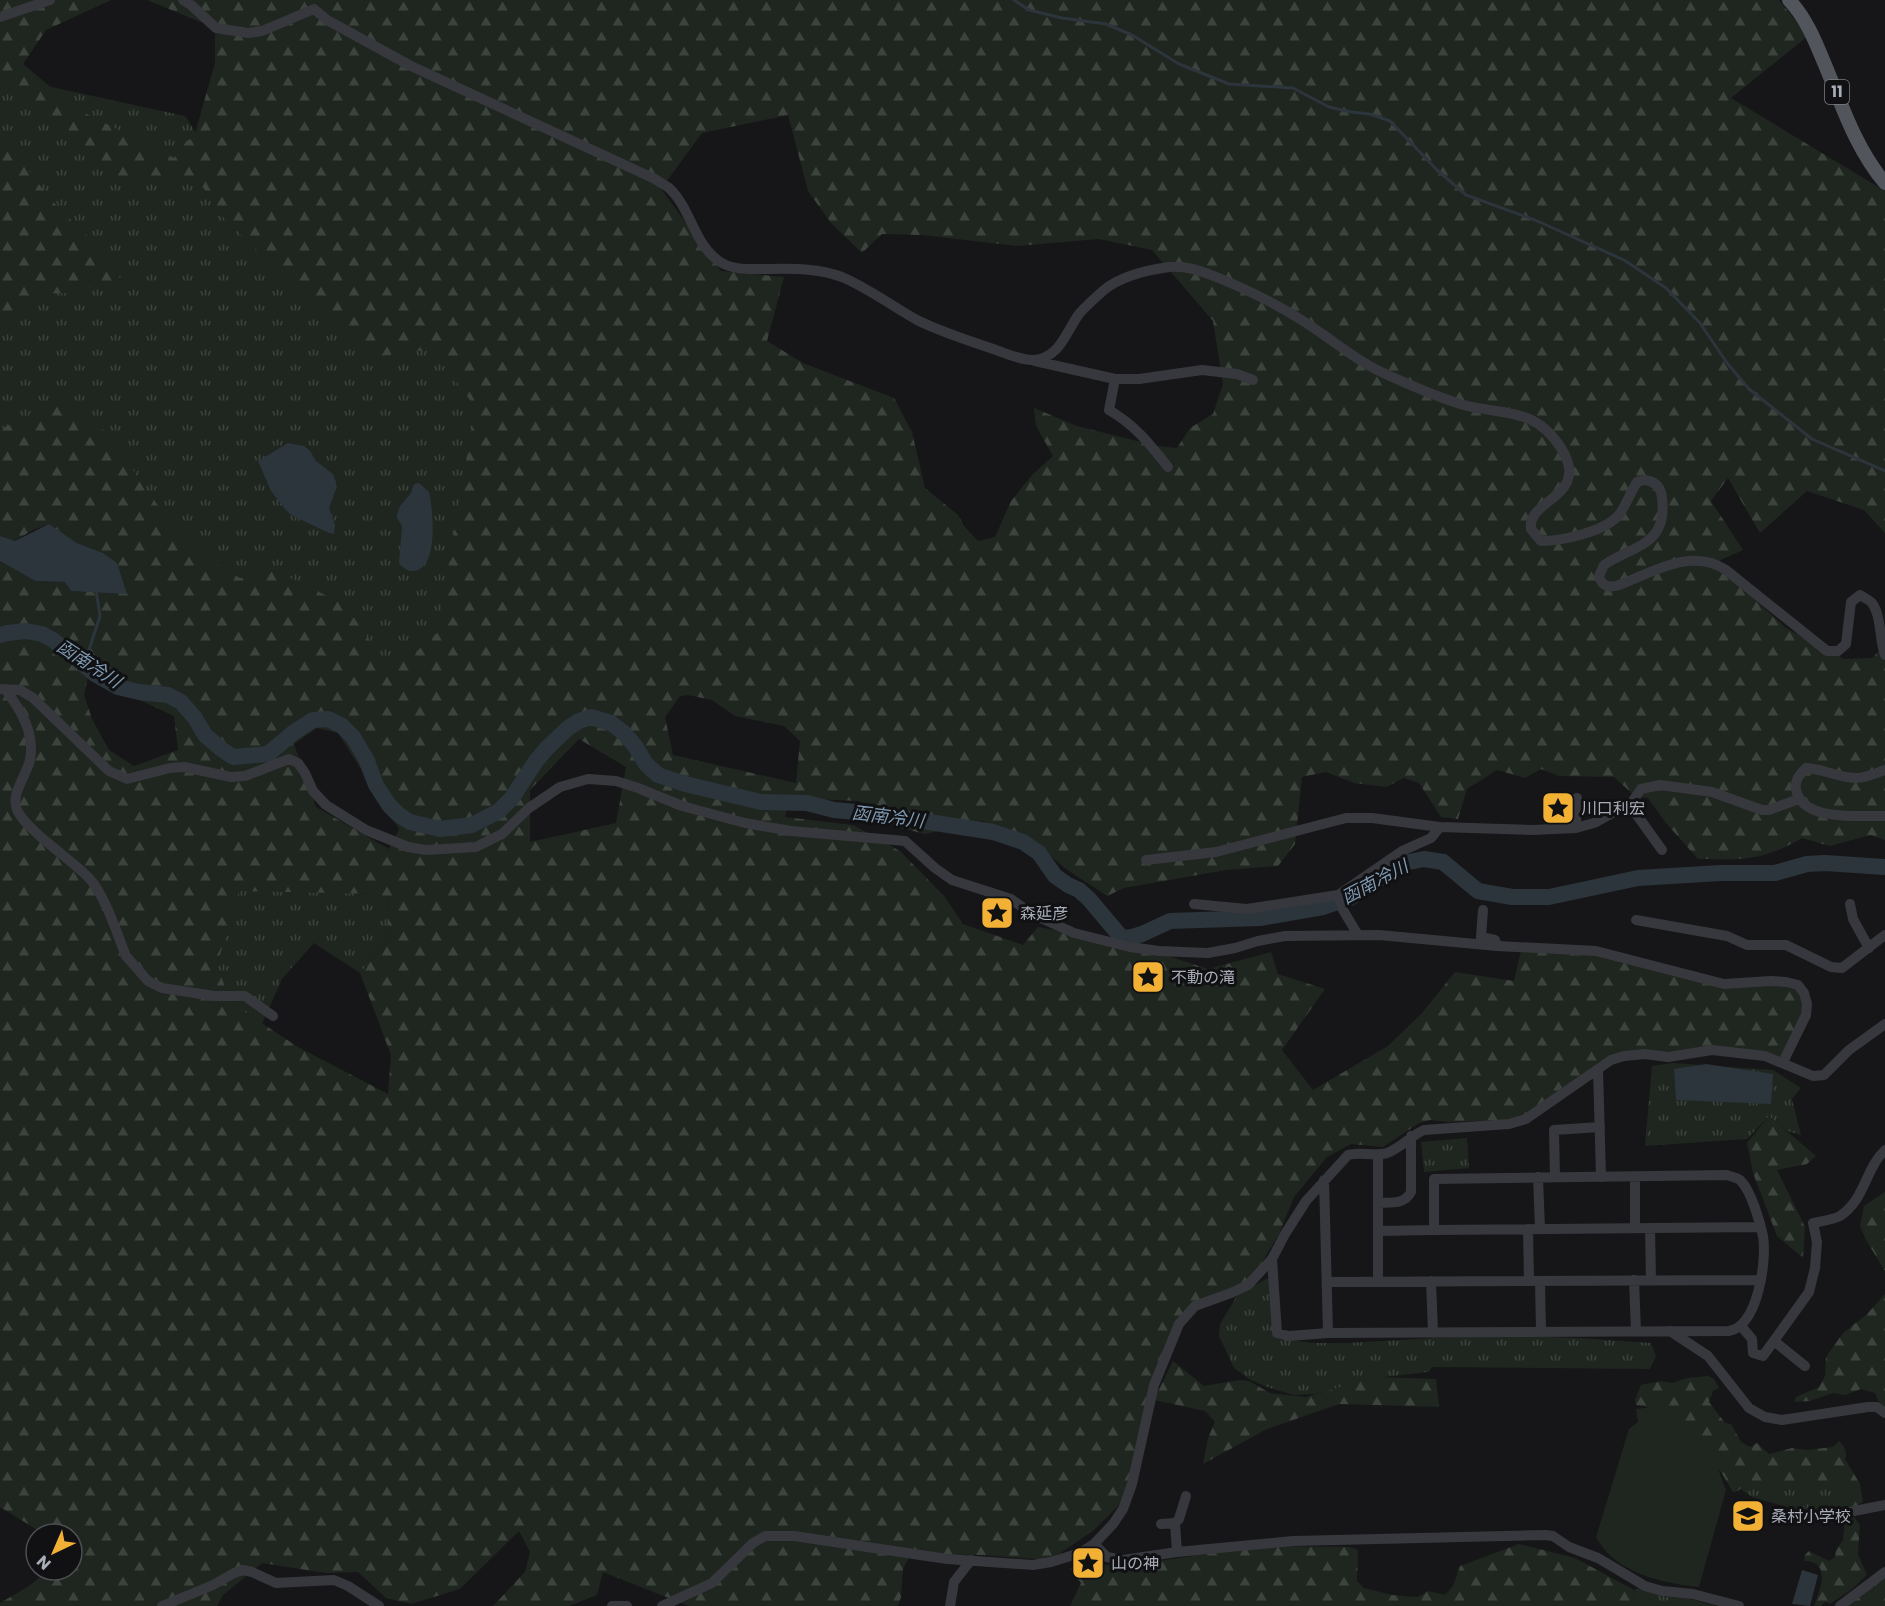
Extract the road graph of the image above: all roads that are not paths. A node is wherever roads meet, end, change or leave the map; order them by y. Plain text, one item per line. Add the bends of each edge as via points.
1 (51, 0) edge
2 (183, 0) edge
3 (1789, 0) edge
4 (0, 16) edge
5 (1885, 183) edge
6 (1031, 360) junction
7 (1115, 379) junction
8 (1253, 380) dead end
9 (1168, 467) dead end
10 (1885, 655) edge
11 (3, 689) edge
12 (1885, 770) edge
13 (1577, 798) dead end
14 (1800, 800) junction
15 (1629, 804) junction
16 (1885, 816) edge
17 (1440, 827) junction
18 (1576, 828) junction
19 (1662, 850) dead end
20 (1146, 860) dead end
21 (1338, 894) junction
22 (1194, 904) dead end
23 (1850, 904) dead end
24 (1483, 910) dead end
25 (1636, 920) dead end
26 (1358, 935) junction
27 (1885, 935) edge
28 (1497, 946) junction
29 (1869, 948) junction
30 (273, 1016) dead end
31 (1885, 1024) edge
32 (1784, 1062) junction
33 (1598, 1069) junction
34 (1600, 1127) junction
35 (1411, 1136) junction
36 (1885, 1150) edge
37 (1378, 1155) junction
38 (1538, 1177) junction
39 (1555, 1177) junction
40 (1601, 1177) junction
41 (1635, 1177) junction
42 (1324, 1180) junction
43 (1378, 1203) junction
44 (1760, 1227) junction
45 (1635, 1228) junction
46 (1650, 1228) junction
47 (1528, 1229) junction
48 (1540, 1229) junction
49 (1434, 1230) junction
50 (1378, 1231) junction
51 (1272, 1259) junction
52 (1635, 1280) junction
53 (1651, 1280) junction
54 (1761, 1280) junction
55 (1378, 1281) junction
56 (1431, 1281) junction
57 (1535, 1281) junction
58 (1327, 1282) junction
59 (1741, 1326) junction
60 (1636, 1331) junction
61 (1670, 1331) junction
62 (1541, 1332) junction
63 (1328, 1333) junction
64 (1432, 1333) junction
65 (1774, 1341) junction
66 (1805, 1366) dead end
67 (1885, 1413) edge
68 (1186, 1496) dead end
69 (1885, 1505) edge
70 (1839, 1514) dead end
71 (1175, 1523) junction
72 (1161, 1524) dead end
73 (1094, 1544) junction
74 (1177, 1552) junction
75 (971, 1560) junction
76 (1885, 1572) edge
77 (162, 1606) edge
78 (379, 1606) edge
79 (612, 1606) edge
80 (627, 1606) edge
81 (662, 1606) edge
82 (950, 1606) edge
83 (1738, 1606) edge
84 (1840, 1606) edge

1 - 4 street
2 - 6 street via 216,28 248,33 314,9 411,66 654,179 678,200 707,251 723,264 828,272 947,333
3 - 5 main road, 11 via 1808,26 1857,140
6 - 7 street
6 - 10 street via 1047,357 1058,348 1080,314 1106,288 1125,278 1171,267 1203,272 1289,313 1377,370 1463,405 1522,415 1544,428 1563,450 1569,475 1563,490 1532,517 1531,529 1541,541 1564,539 1609,523 1624,507 1637,482 1656,484 1663,503 1657,532 1642,546 1604,565 1599,576 1603,584 1619,585 1686,560 1707,561 1726,570 1827,651 1838,651 1846,644 1851,602 1860,595 1872,603 1877,615
7 - 8 street via 1202,370 1238,374
7 - 9 street via 1109,410 1140,431
11 - 26 street via 20,690 33,698 116,775 128,779 184,767 231,777 245,776 289,759 298,763 313,791 326,805 366,830 408,847 476,847 502,834 529,808 560,787 588,779 638,788 692,809 745,823 905,841 952,880 1011,899 1032,914 1074,933 1131,947 1208,953 1285,936
11 - 30 street via 20,708 30,734 30,759 16,795 18,811 90,878 132,964 148,981 162,988 245,996
12 - 14 street via 1859,778 1806,768 1795,785
13 - 18 street
14 - 15 street via 1762,810 1712,792 1660,785 1641,789
14 - 16 street via 1814,810 1837,816
15 - 18 street
15 - 19 street
17 - 18 street
17 - 20 street via 1346,818 1216,852
17 - 21 street via 1431,838 1402,851
21 - 22 street via 1247,909
21 - 26 street
23 - 29 street via 1853,919
24 - 28 street via 1481,937 1495,940
25 - 29 street via 1726,936 1747,945 1786,945 1831,967 1842,968
26 - 28 street
27 - 29 street
28 - 32 street via 1596,951 1724,984 1771,981 1798,985 1807,1004 1806,1016
31 - 32 street via 1819,1077
32 - 33 street via 1712,1050 1668,1057 1624,1056
33 - 34 street
33 - 35 street via 1526,1119 1509,1124 1424,1130
34 - 39 street via 1554,1130
34 - 40 street
35 - 37 street via 1396,1149
35 - 43 street via 1411,1192 1400,1202
36 - 65 street via 1877,1158 1858,1200 1839,1217 1813,1223 1817,1242 1809,1292
37 - 42 street via 1348,1155
37 - 43 street
38 - 39 street
38 - 48 street
38 - 49 street via 1434,1179
39 - 40 street
40 - 41 street
41 - 44 street via 1727,1175 1738,1179 1756,1209
41 - 45 street
42 - 51 street via 1306,1201
42 - 58 street
43 - 50 street
44 - 46 street
44 - 54 street
45 - 46 street
45 - 48 street
46 - 53 street
47 - 48 street
47 - 49 street
47 - 57 street
49 - 50 street
50 - 55 street
51 - 63 street via 1277,1333
51 - 73 street via 1248,1285 1195,1306 1179,1324 1155,1385 1123,1509
52 - 53 street
52 - 57 street
52 - 60 street
53 - 54 street
54 - 59 street
55 - 56 street
55 - 58 street
56 - 57 street
56 - 64 street
57 - 62 street
58 - 63 street
59 - 61 street via 1729,1331
59 - 65 street via 1752,1339 1754,1353 1763,1356
60 - 61 street
60 - 62 street
61 - 67 street via 1708,1356 1749,1408 1765,1417 1782,1420 1868,1407
62 - 64 street
63 - 64 street
65 - 66 street
68 - 71 street
69 - 70 street
71 - 72 street
71 - 74 street
73 - 74 street via 1114,1560
73 - 75 street via 1080,1553 1042,1563
74 - 83 street via 1293,1541 1545,1535 1598,1558 1645,1586
75 - 81 street via 794,1536 765,1536 712,1583
75 - 82 street via 954,1582
76 - 84 street
77 - 78 street via 243,1570 276,1583 334,1580
79 - 80 street

